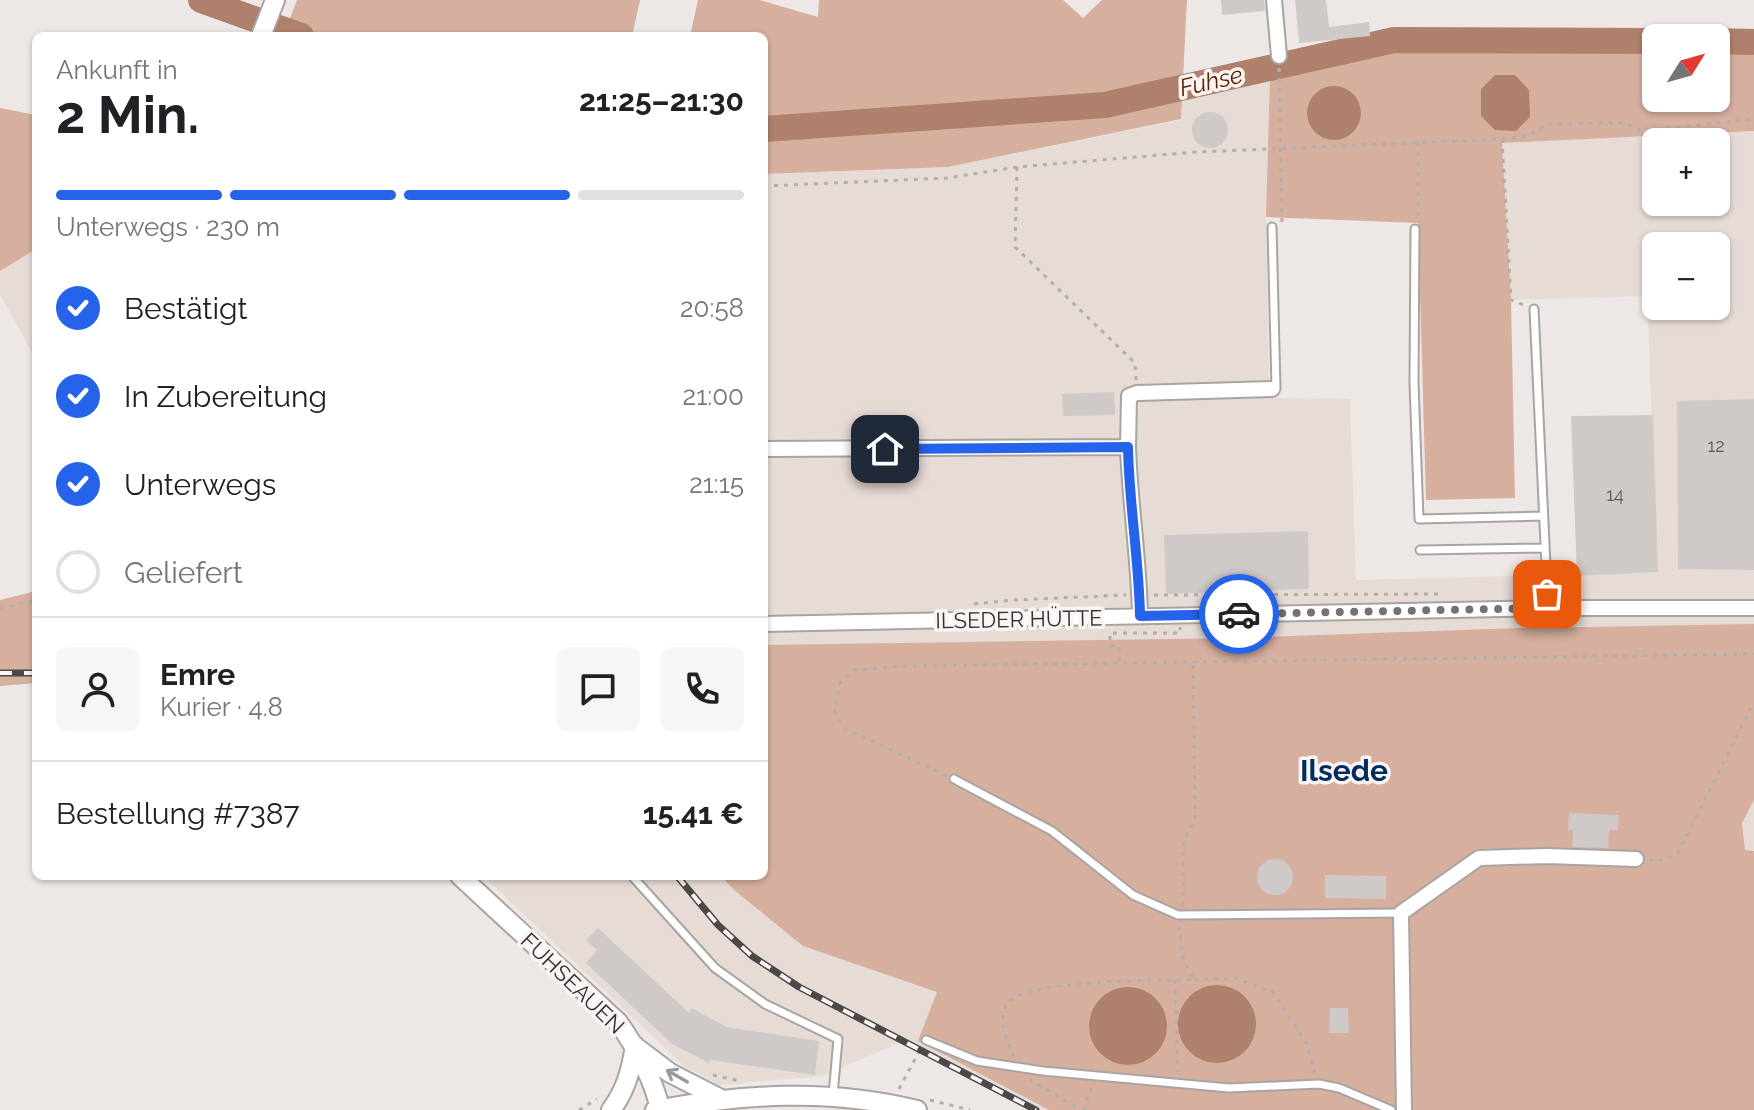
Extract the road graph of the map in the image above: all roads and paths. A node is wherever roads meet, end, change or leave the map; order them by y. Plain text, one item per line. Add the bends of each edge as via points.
1 (1274, 0) edge
2 (274, 3) edge
3 (262, 32) edge
4 (1279, 56) joint
5 (1754, 119) edge
6 (1502, 139) junction
7 (1418, 142) junction
8 (1281, 147) junction
9 (1017, 167) junction
10 (768, 186) edge
11 (1272, 227) dead end
12 (1282, 227) dead end
13 (1415, 229) joint
14 (1534, 309) joint
15 (1272, 389) joint
16 (1137, 393) junction
17 (1128, 447) junction
18 (768, 449) edge
19 (1543, 516) junction
20 (1545, 548) junction
21 (1420, 550) dead end
22 (32, 601) edge
23 (1548, 608) junction
24 (1754, 608) edge
25 (0, 609) edge
26 (1140, 616) junction
27 (768, 624) edge
28 (1110, 638) dead end
29 (1754, 654) edge
30 (1120, 661) junction
31 (1193, 661) junction
32 (1754, 702) edge
33 (1752, 709) edge
34 (954, 779) joint
35 (1636, 859) joint
36 (464, 880) edge
37 (636, 880) edge
38 (1401, 913) junction
39 (1181, 915) junction
40 (1175, 980) junction
41 (1194, 980) junction
42 (1018, 994) dead end
43 (926, 1040) joint
44 (635, 1046) junction
45 (1098, 1076) junction
46 (1178, 1083) junction
47 (1317, 1085) junction
48 (897, 1091) dead end
49 (833, 1095) junction
50 (723, 1100) junction
51 (608, 1102) edge
52 (921, 1104) edge
53 (579, 1110) edge
54 (658, 1110) edge
55 (970, 1110) edge
56 (1085, 1110) edge
57 (1391, 1110) edge
58 (1404, 1110) edge

1 - 4 street
2 - 3 street
4 - 8 path
5 - 6 path via 1643,131 1625,123 1547,124 1529,135
6 - 7 path
6 - 14 path via 1511,300
7 - 8 path
7 - 13 path
8 - 9 path
8 - 12 path
9 - 10 path via 947,178
9 - 16 path via 1015,247 1135,363
11 - 15 lane
13 - 19 lane via 1419,519
14 - 19 lane
15 - 16 street
16 - 17 street via 1129,396
17 - 18 street
17 - 26 street
19 - 20 lane
20 - 21 lane
20 - 23 lane
22 - 25 path
23 - 24 street, ILSEDER HÜTTE
23 - 26 street, ILSEDER HÜTTE
26 - 27 street, ILSEDER HÜTTE
28 - 30 path via 1110,646 1119,646
29 - 31 path
30 - 31 path
30 - 34 path via 855,670 840,683 834,710 844,728
31 - 39 path via 1195,819 1183,842
32 - 33 path
33 - 35 path via 1677,855
34 - 39 lane via 1052,831 1133,895
35 - 38 street via 1479,858
36 - 44 street, FUHSEAUEN via 618,1022
37 - 49 lane via 715,968 765,1004 838,1039
38 - 39 lane
38 - 58 street
39 - 41 path via 1183,958
40 - 41 path
40 - 42 path via 1113,980
40 - 46 path
41 - 47 path via 1235,978 1273,992 1308,1046
43 - 45 lane via 977,1061
43 - 48 path
50 -> 44 street via 670,1073
44 - 51 street via 620,1098
44 - 54 street, FUHSEAUEN via 656,1092
45 - 46 lane
45 - 56 path
46 - 47 lane via 1229,1088
47 - 57 lane via 1339,1088
49 - 50 street
49 - 52 street
50 - 54 street
51 - 53 path
52 - 55 path

